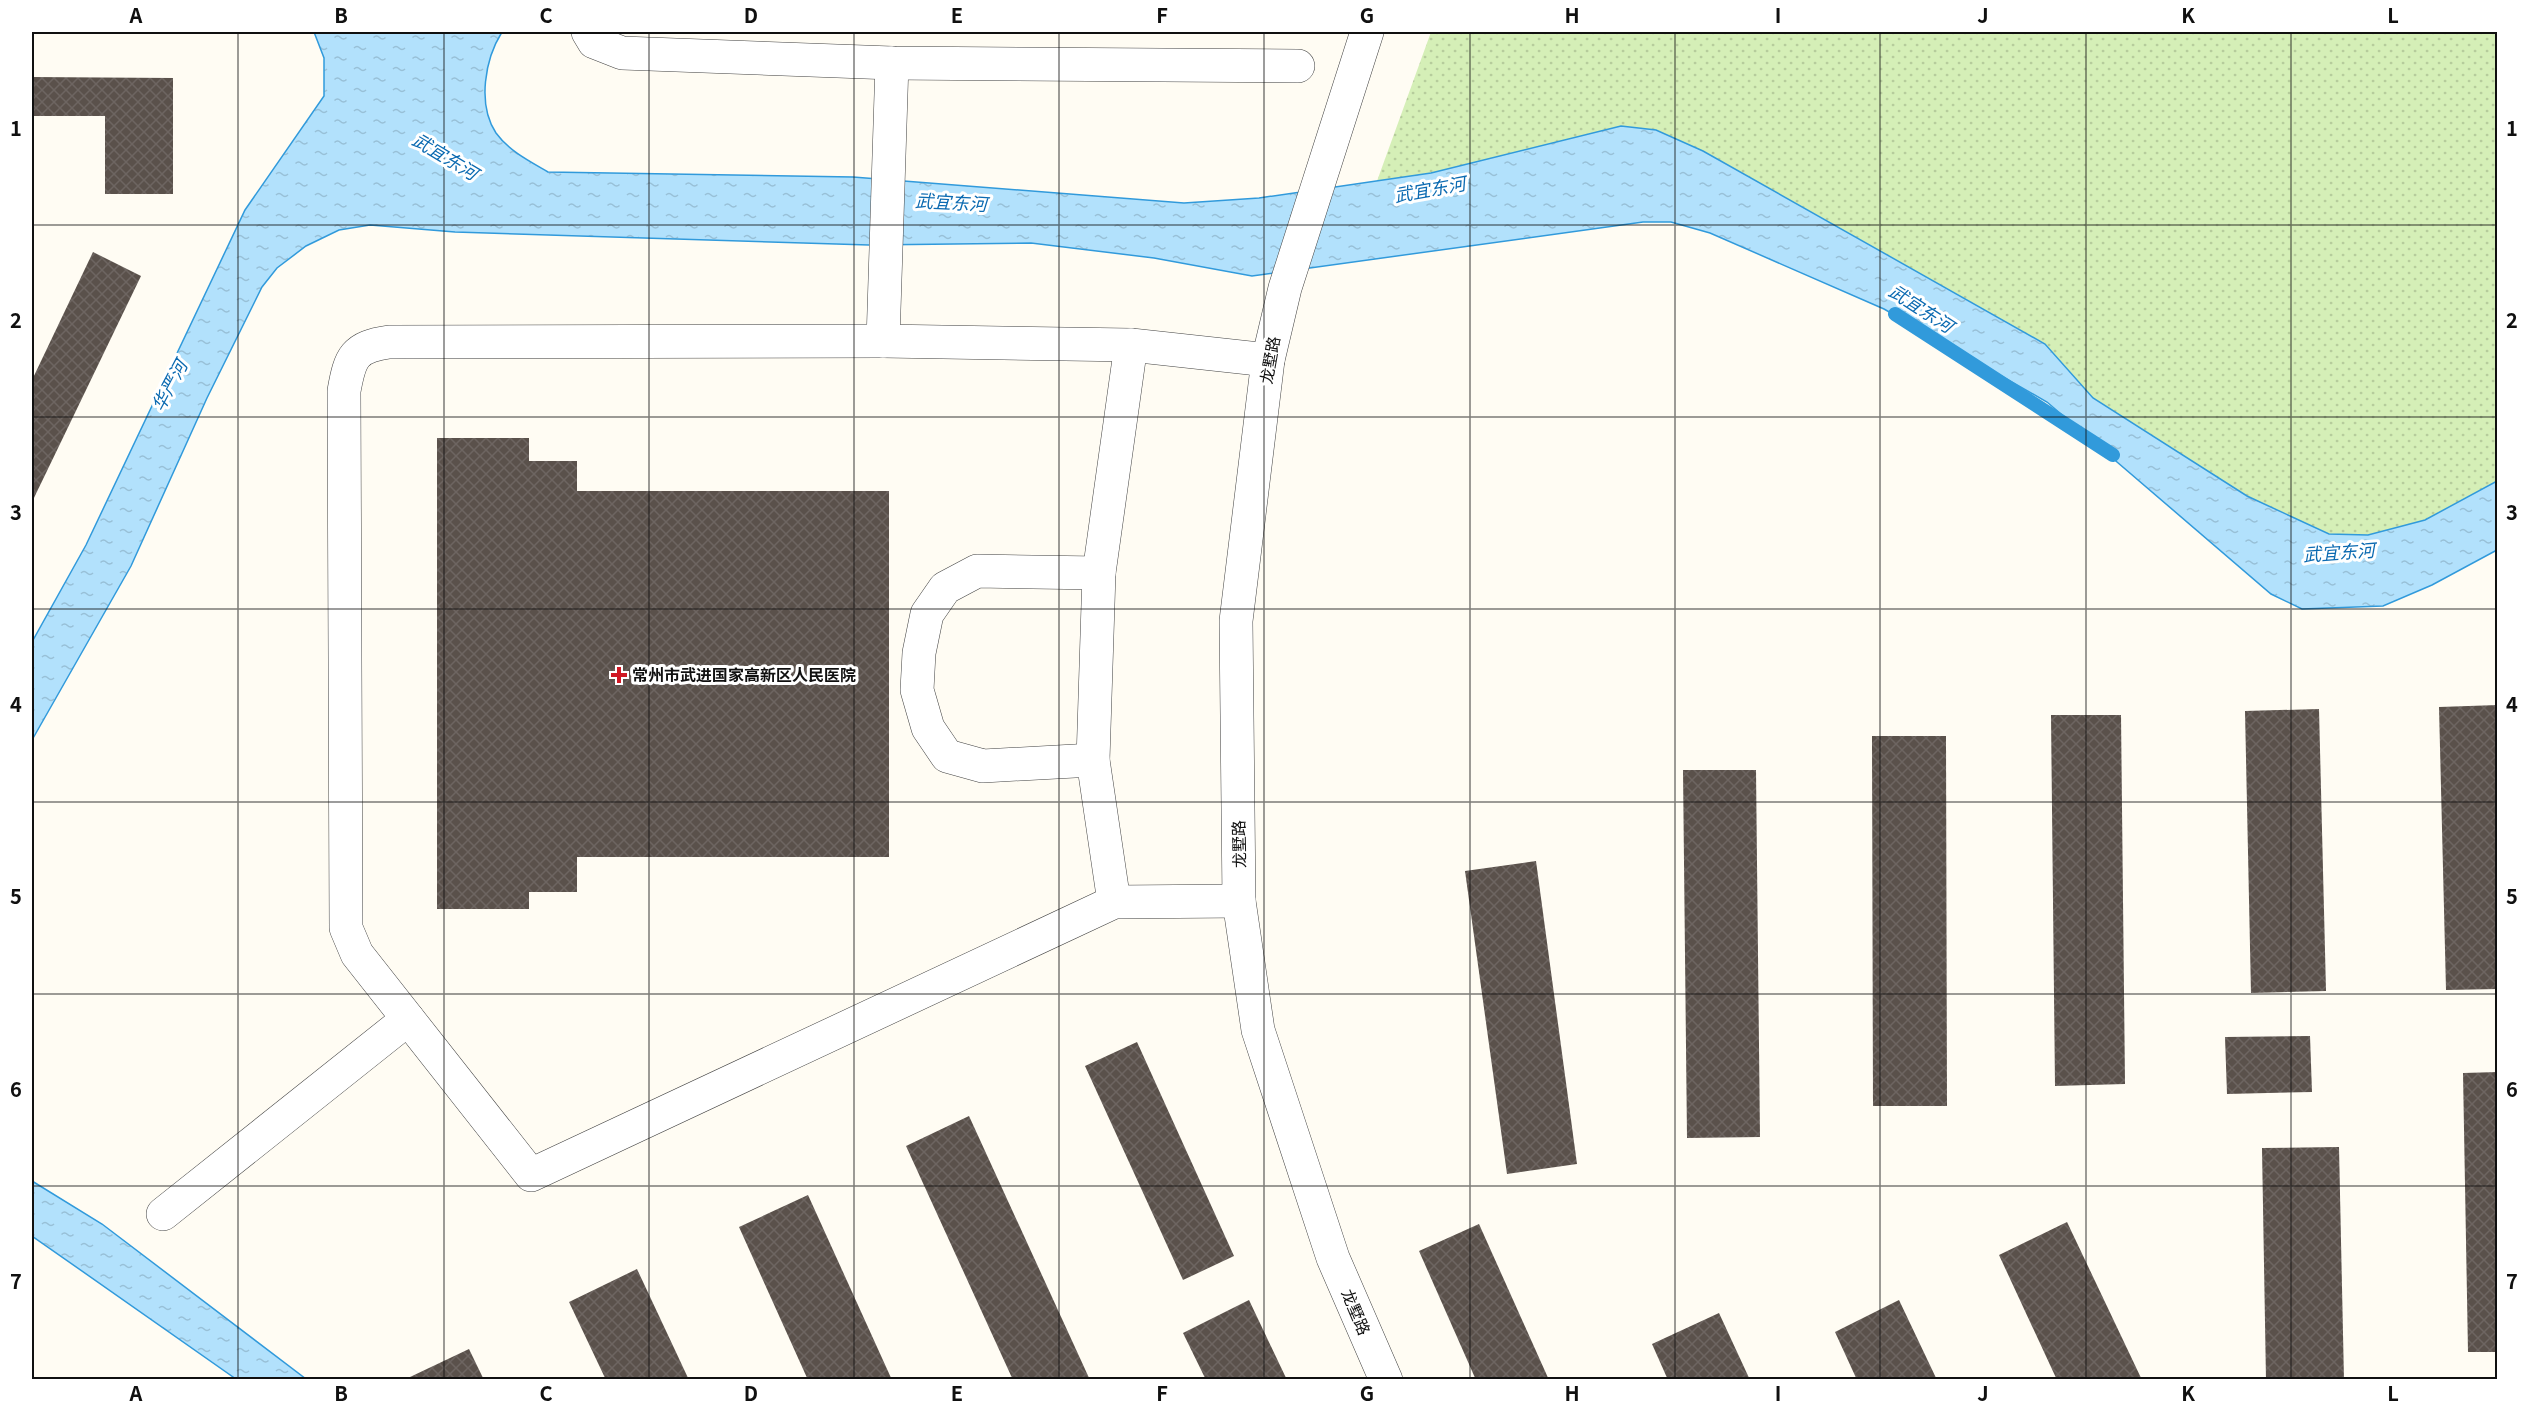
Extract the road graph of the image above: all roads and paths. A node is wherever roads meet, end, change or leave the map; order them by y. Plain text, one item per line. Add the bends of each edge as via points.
1 (588, 32) edge
2 (1367, 32) edge
3 (892, 63) junction
4 (1298, 66) dead end
5 (883, 341) junction
6 (1131, 345) junction
7 (1268, 360) junction
8 (1099, 573) junction
9 (1093, 760) junction
10 (1114, 902) junction
11 (1239, 902) junction
12 (408, 1018) junction
13 (163, 1214) dead end
14 (1386, 1380) edge

1 - 3 street via 594,42 622,53
2 - 7 street, 龙墅路 via 1285,288
3 - 4 street
3 - 5 street
5 - 6 street
5 - 12 street via 389,342 366,346 349,363 344,391 346,928 357,954
6 - 7 street
6 - 8 street
7 - 11 street, 龙墅路 via 1236,621
8 - 9 street
8 - 9 street via 977,571 945,588 927,614 917,690 928,728 947,756 983,766
9 - 10 street
10 - 11 street
10 - 12 street via 531,1175
11 - 14 street, 龙墅路 via 1258,1030 1333,1258
12 - 13 street

